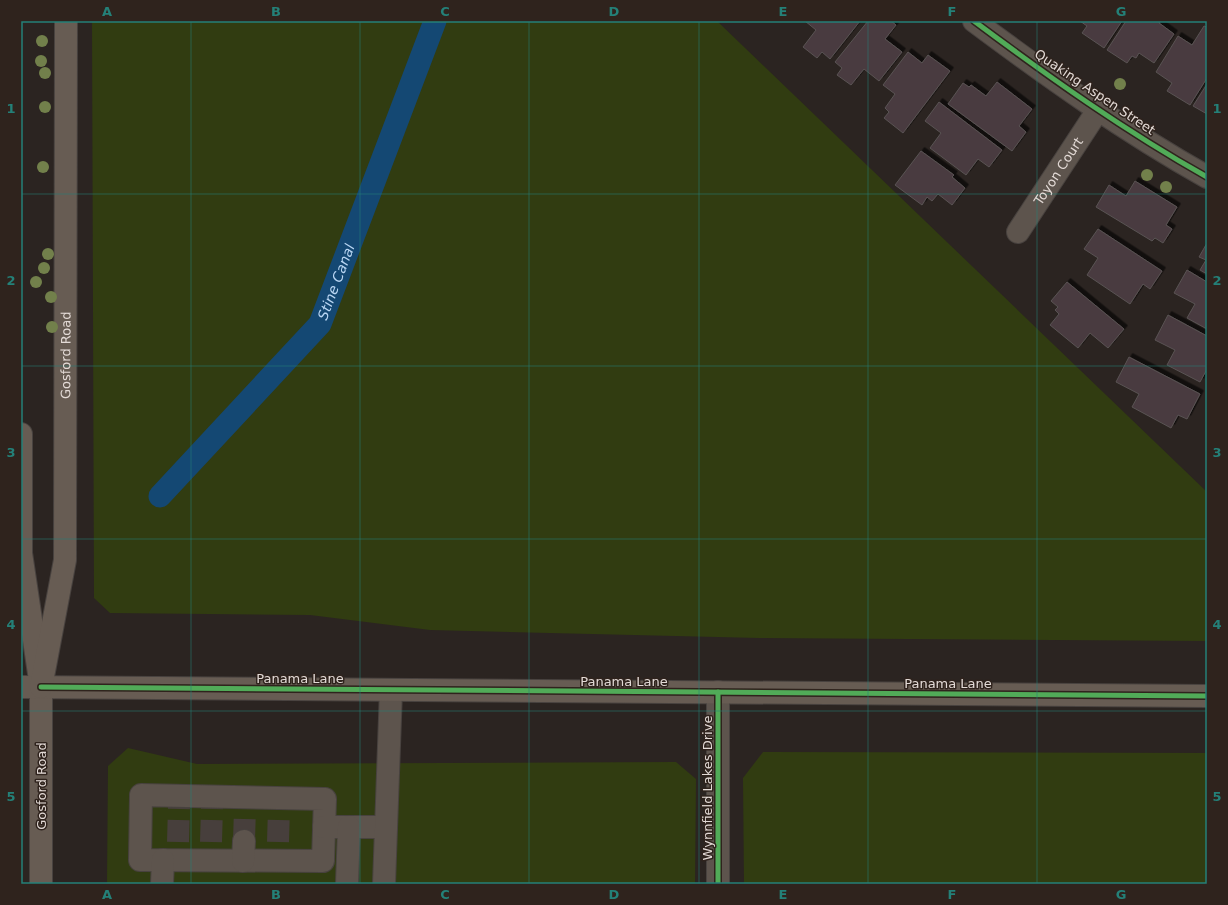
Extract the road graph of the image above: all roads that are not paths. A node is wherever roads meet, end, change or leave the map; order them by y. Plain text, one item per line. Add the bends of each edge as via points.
1 (66, 21) edge
2 (974, 21) edge
3 (1098, 110) junction
4 (1207, 177) edge
5 (1018, 232) dead end
6 (21, 434) edge
7 (31, 687) edge
8 (391, 690) junction
9 (718, 692) junction
10 (1207, 696) edge
11 (349, 826) junction
12 (386, 826) junction
13 (324, 827) junction
14 (173, 854) junction
15 (41, 884) edge
16 (162, 884) edge
17 (348, 884) edge
18 (384, 884) edge
19 (718, 884) edge

1 - 7 main road, Gosford Road via 65,560
2 - 3 street, Quaking Aspen Street
3 - 4 street, Quaking Aspen Street
3 - 5 street, Toyon Court
6 - 7 main road, Gosford Road via 21,554
7 - 8 main road, Panama Lane
7 - 15 main road, Gosford Road
8 - 9 main road, Panama Lane
8 - 12 street
9 - 10 main road, Panama Lane
9 - 19 street, Wynnfield Lakes Drive
11 - 12 street
11 - 13 street
11 - 17 street
12 - 18 street
13 - 14 street via 322,861 278,851
13 - 14 street via 325,799 279,803 212,802 180,801 141,795 140,860
14 - 16 street

